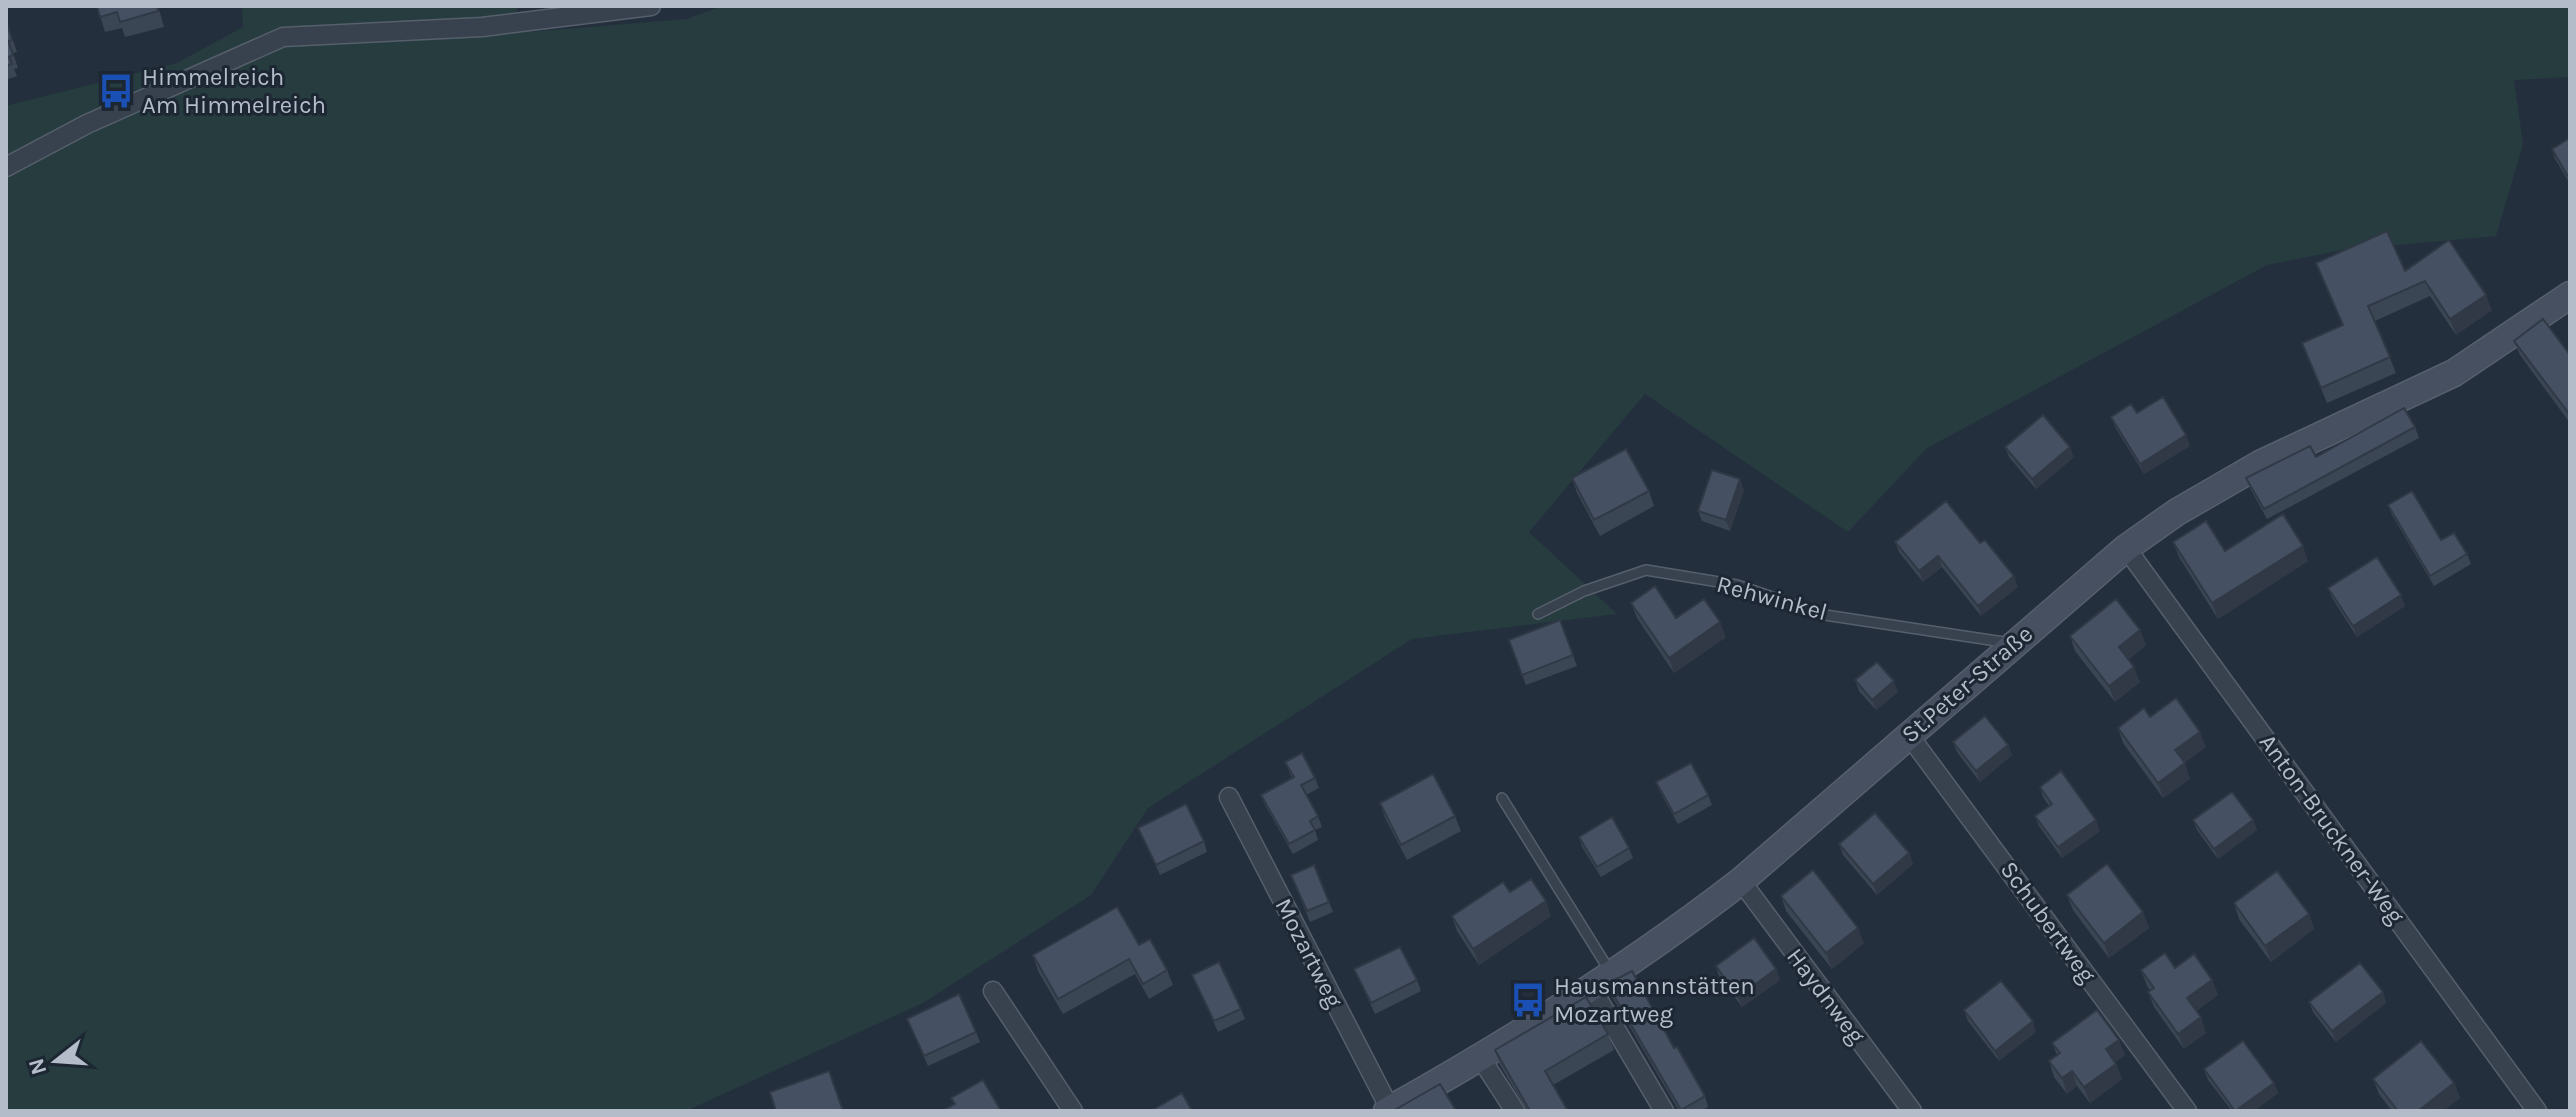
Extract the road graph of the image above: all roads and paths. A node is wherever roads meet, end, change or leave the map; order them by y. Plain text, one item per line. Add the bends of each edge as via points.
1 (651, 6) edge
2 (6, 167) edge
3 (2570, 295) edge
4 (2126, 548) junction
5 (1538, 614) dead end
6 (2014, 643) junction
7 (1908, 734) junction
8 (1229, 797) dead end
9 (1502, 798) dead end
10 (1741, 881) junction
11 (1602, 982) junction
12 (993, 991) dead end
13 (1480, 1057) junction
14 (1388, 1110) edge
15 (1073, 1111) edge
16 (1515, 1111) edge
17 (1664, 1111) edge
18 (1912, 1111) edge
19 (2187, 1111) edge
20 (2537, 1111) edge

1 - 2 street via 482,27 283,37 87,124
3 - 4 main road, St.Peter-Straße via 2454,373 2260,464
4 - 6 main road, St.Peter-Straße
4 - 20 street, Anton-Bruckner-Weg
5 - 6 lane, Rehwinkel via 1646,570 1737,585 1825,615
6 - 7 main road, St.Peter-Straße
7 - 10 main road, St.Peter-Straße
7 - 19 street, Schubertweg
8 - 14 street, Mozartweg
9 - 11 lane
10 - 11 main road, St.Peter-Straße
10 - 18 street, Haydnweg
11 - 13 main road, St.Peter-Straße
11 - 17 street
12 - 15 street
13 - 14 main road, St.Peter-Straße
13 - 16 street

